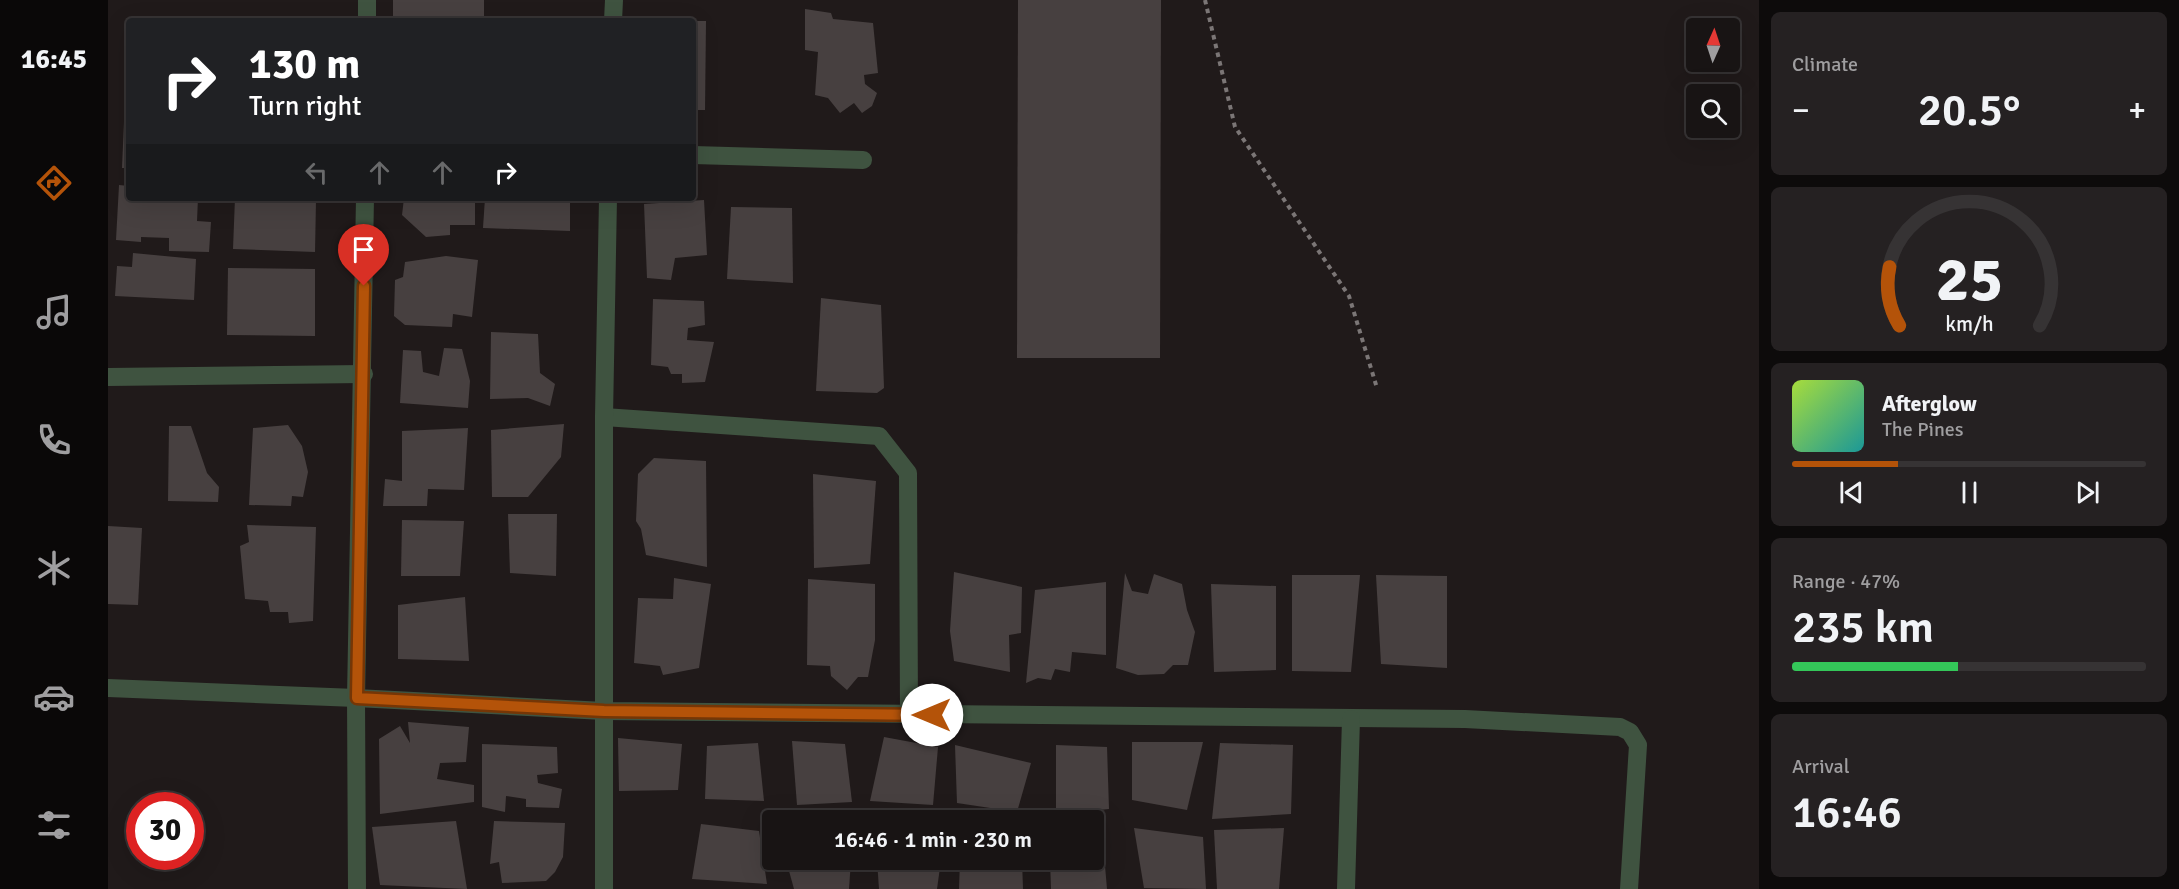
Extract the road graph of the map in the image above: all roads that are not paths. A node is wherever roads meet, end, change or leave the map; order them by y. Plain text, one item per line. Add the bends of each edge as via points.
1 (367, 0) edge
2 (614, 0) edge
3 (367, 18) edge
4 (613, 18) edge
5 (696, 155) edge
6 (863, 160) dead end
7 (365, 201) edge
8 (608, 201) edge
9 (364, 374) junction
10 (108, 376) edge
11 (604, 417) junction
12 (108, 688) edge
13 (357, 698) junction
14 (604, 711) junction
15 (909, 715) junction
16 (1351, 719) junction
17 (357, 889) edge
18 (604, 889) edge
19 (1346, 889) edge
20 (1629, 889) edge

1 - 3 street
2 - 4 street
5 - 6 street
7 - 9 street
8 - 11 street
9 - 10 street
9 - 13 street
11 - 14 street
11 - 15 street via 879,436 908,473
12 - 13 street
13 - 14 street
13 - 17 street
14 - 15 street
14 - 18 street
15 - 16 street
16 - 19 street
16 - 20 street via 1620,727 1630,732 1638,745

